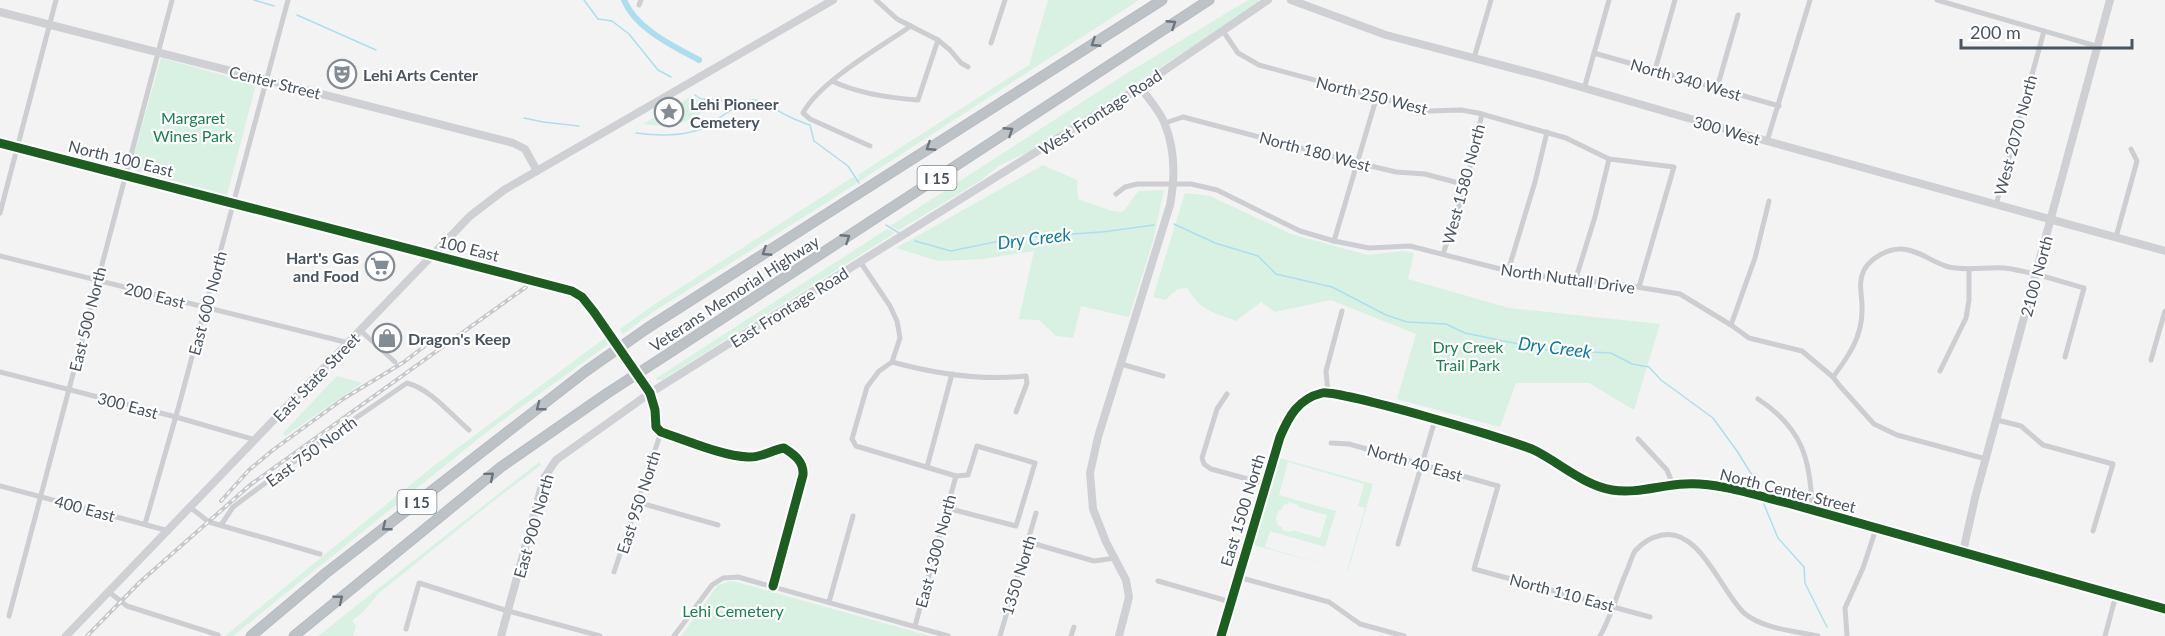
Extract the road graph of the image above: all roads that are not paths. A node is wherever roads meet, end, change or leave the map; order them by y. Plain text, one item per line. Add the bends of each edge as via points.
1 (56, 0) edge
2 (172, 0) edge
3 (288, 0) edge
4 (832, 0) edge
5 (876, 0) edge
6 (1005, 0) edge
7 (1162, 0) edge
8 (1209, 0) edge
9 (1268, 0) edge
10 (1291, 0) edge
11 (1491, 0) edge
12 (1609, 0) edge
13 (1675, 0) edge
14 (1810, 0) edge
15 (1937, 0) edge
16 (2110, 0) edge
17 (0, 12) edge
18 (1738, 15) dead end
19 (49, 25) junction
20 (911, 26) junction
21 (1223, 31) junction
22 (2044, 31) junction
23 (938, 40) junction
24 (991, 43) dead end
25 (2096, 46) junction
26 (158, 53) junction
27 (1594, 53) junction
28 (1474, 58) junction
29 (968, 67) dead end
30 (1655, 70) junction
31 (266, 80) junction
32 (832, 81) junction
33 (1140, 87) junction
34 (1717, 88) junction
35 (1584, 89) junction
36 (1377, 96) junction
37 (1779, 106) junction
38 (1482, 114) junction
39 (1165, 123) junction
40 (1547, 132) junction
41 (1767, 141) junction
42 (0, 143) edge
43 (870, 146) dead end
44 (17, 147) junction
45 (2131, 149) dead end
46 (1609, 159) junction
47 (1358, 163) junction
48 (537, 171) junction
49 (125, 174) junction
50 (1173, 184) junction
51 (1466, 185) junction
52 (1116, 194) dead end
53 (1769, 201) dead end
54 (234, 202) junction
55 (1996, 205) junction
56 (0, 213) edge
57 (929, 220) joint
58 (2051, 220) junction
59 (2116, 237) junction
60 (1334, 241) junction
61 (2165, 251) edge
62 (1443, 254) junction
63 (433, 255) junction
64 (0, 256) edge
65 (861, 263) junction
66 (1969, 270) junction
67 (1508, 271) junction
68 (2037, 275) junction
69 (97, 280) junction
70 (1575, 281) junction
71 (1639, 287) junction
72 (206, 307) junction
73 (2165, 310) edge
74 (1342, 311) dead end
75 (1731, 324) junction
76 (361, 331) junction
77 (349, 343) junction
78 (2065, 357) dead end
79 (2151, 360) dead end
80 (394, 362) dead end
81 (892, 362) junction
82 (1121, 364) junction
83 (1940, 371) dead end
84 (0, 372) edge
85 (952, 374) junction
86 (1163, 376) dead end
87 (1833, 376) junction
88 (69, 389) junction
89 (650, 393) junction
90 (1328, 393) junction
91 (1227, 394) dead end
92 (1758, 399) dead end
93 (1306, 400) joint
94 (1016, 412) dead end
95 (176, 417) junction
96 (1435, 420) junction
97 (1997, 420) junction
98 (469, 430) dead end
99 (661, 432) junction
100 (1638, 439) dead end
101 (256, 440) junction
102 (1331, 443) dead end
103 (1986, 459) junction
104 (1422, 464) junction
105 (927, 467) junction
106 (956, 476) junction
107 (1266, 484) junction
108 (1673, 485) junction
109 (0, 486) edge
110 (41, 496) junction
111 (637, 502) junction
112 (191, 508) junction
113 (947, 508) junction
114 (1812, 510) junction
115 (1036, 513) dead end
116 (853, 516) dead end
117 (145, 524) junction
118 (221, 525) junction
119 (718, 525) dead end
120 (1876, 529) junction
121 (169, 531) junction
122 (2093, 531) dead end
123 (1028, 542) junction
124 (1398, 544) dead end
125 (1963, 552) junction
126 (320, 554) dead end
127 (1116, 558) junction
128 (1474, 568) joint
129 (614, 572) dead end
130 (1238, 576) junction
131 (1158, 581) dead end
132 (773, 586) junction
133 (109, 592) junction
134 (2116, 596) junction
135 (829, 602) junction
136 (1231, 602) junction
137 (1613, 606) junction
138 (2165, 609) edge
139 (508, 611) junction
140 (9, 616) dead end
141 (1650, 617) dead end
142 (915, 626) junction
143 (1074, 627) dead end
144 (406, 628) dead end
145 (218, 635) edge
146 (66, 636) edge
147 (251, 636) edge
148 (294, 636) edge
149 (501, 636) edge
150 (600, 636) edge
151 (674, 636) edge
152 (948, 636) edge
153 (1000, 636) edge
154 (1071, 636) edge
155 (1119, 636) edge
156 (1221, 636) edge
157 (1404, 636) edge
158 (1600, 636) edge
159 (1818, 636) edge
160 (1847, 636) edge
161 (2105, 636) edge

1 - 19 street
2 - 26 street, East 500 North
3 - 31 street, East 600 North
4 - 48 street, East State Street
5 - 20 street
6 - 24 street
7 -> 147 highway, Veterans Memorial Highway / I 15, bridge via 649,327 586,371
148 -> 8 highway, Veterans Memorial Highway / I 15, bridge via 501,466
9 - 21 street, West Frontage Road
10 - 28 street, 300 West via 1386,35
11 - 28 street
12 - 27 street
13 - 30 street
14 - 37 street
15 - 22 street
16 - 25 street, 2100 North
17 - 19 street, Center Street
18 - 34 street
19 - 26 street, Center Street
19 - 44 street
20 - 23 street
20 - 32 street
21 - 33 street, West Frontage Road
21 - 36 street, North 250 West via 1238,53 1251,63
22 - 25 street
22 - 55 street, West 2070 North
23 - 29 street
23 - 32 street via 918,100 885,97
25 - 58 street, 2100 North
26 - 31 street, Center Street
26 - 49 street, East 500 North
27 - 30 street, North 340 West
27 - 35 street
28 - 35 street, 300 West
30 - 34 street, North 340 West
31 - 48 street, Center Street via 513,143 525,149
31 - 54 street, East 600 North
32 - 43 street via 803,112 810,119
33 - 39 street
33 - 57 street, West Frontage Road
34 - 37 street, North 340 West
35 - 41 street, 300 West
36 - 38 street, North 250 West via 1430,111
36 - 47 street
37 - 41 street
38 - 40 street, North 250 West
38 - 51 street, West 1580 North
39 - 47 street, North 180 West via 1183,117
39 - 50 street
40 - 46 street, North 250 West
40 - 67 street
41 - 55 street, 300 West
42 - 44 street, North 100 East
44 - 49 street, North 100 East
44 - 56 street
45 - 59 street via 2137,161
46 - 70 street
46 - 71 street, North 250 West via 1674,167
47 - 51 street, North 180 West
47 - 60 street
48 - 63 street, East State Street via 487,201
49 - 54 street, North 100 East
49 - 69 street, East 500 North
50 - 52 street, North Nuttall Drive via 1135,185
50 - 60 street, North Nuttall Drive via 1217,190 1300,231
50 - 82 street
51 - 62 street, West 1580 North
53 - 75 street via 1755,258
54 - 63 street, 100 East
54 - 72 street, East 600 North
55 - 58 street, 300 West
57 - 65 street, East Frontage Road
58 - 59 street, 300 West
58 - 68 street, 2100 North
59 - 61 street, 300 West
60 - 62 street, North Nuttall Drive via 1369,248 1410,246
62 - 67 street, North Nuttall Drive
63 - 76 street, East State Street
63 - 89 street, 100 East via 572,291 582,297
64 - 69 street, 200 East
65 - 81 street via 897,321 900,338
65 - 89 street, East Frontage Road
66 - 68 street via 2005,268
66 - 83 street via 1966,318
66 - 87 street via 1900,249 1887,251 1865,268 1861,278 1861,325 1849,355
67 - 70 street, North Nuttall Drive
68 - 78 street via 2084,288
68 - 97 street, 2100 North
69 - 72 street, 200 East
69 - 88 street, East 500 North
70 - 71 street, North Nuttall Drive
71 - 75 street, North Nuttall Drive via 1680,294
72 - 77 street, 200 East
72 - 95 street, East 600 North
73 - 79 street
74 - 90 street via 1326,371
75 - 87 street, North Nuttall Drive via 1749,338 1802,351
76 - 77 street, East State Street
76 - 80 street
77 - 101 street, East State Street
81 - 85 street
81 - 105 street via 867,387 852,439 856,447
82 - 86 street
82 - 127 street via 1090,473 1093,509
84 - 88 street, 300 East
85 - 94 street via 999,379 1026,376
85 - 105 street
87 - 103 street, North Nuttall Drive via 1874,424 1897,435
88 - 95 street, 300 East
88 - 110 street, East 500 North
89 - 99 street via 656,427
89 - 139 street, East 900 North via 550,467
90 - 93 street, North Center Street
90 - 96 street, North Center Street
91 - 107 street via 1217,409 1202,458 1204,465
92 - 114 street via 1777,412 1802,449 1809,466
93 - 107 street, East 1500 North via 1289,416
95 - 101 street, 300 East
95 - 117 street, East 600 North
96 - 104 street
96 - 108 street, North Center Street via 1536,450 1611,490
97 - 103 street, 2100 North
97 - 122 street via 2021,426 2043,445 2113,464
98 - 118 street, East 750 North via 444,405 407,383 232,507
99 - 111 street, East 950 North
99 - 132 street via 748,457 784,448 798,459 803,475
100 - 108 street via 1667,470
101 - 112 street, East State Street
102 - 104 street, North 40 East via 1349,444
103 - 125 street, 2100 North
104 - 124 street
104 - 128 street, North 40 East via 1498,486
105 - 106 street
106 - 113 street, East 1300 North
106 - 113 street via 968,475 977,446 1035,463 1016,526
107 - 130 street, East 1500 North
108 - 114 street, North Center Street via 1709,486
109 - 110 street, 400 East
110 - 117 street, 400 East
110 - 140 street, East 500 North
111 - 119 street
111 - 129 street, East 950 North
112 - 118 street via 204,519
112 - 121 street, East State Street
113 - 142 street, East 1300 North
114 - 120 street, North Center Street
115 - 123 street, 1350 North
116 - 135 street
117 - 121 street, 400 East
118 - 126 street
120 - 125 street, North Center Street
120 - 160 street via 1845,608
121 - 133 street, East State Street
123 - 127 street via 1094,561
123 - 153 street, 1350 North
125 - 134 street, North Center Street
127 - 155 street via 1129,597
128 - 137 street, North 110 East
130 - 136 street, East 1500 North
130 - 157 street via 1329,602 1360,624
131 - 136 street
132 - 135 street
132 - 151 street via 738,577 723,578 712,585
133 - 145 street via 127,606
133 - 146 street, East State Street
134 - 138 street, North Center Street
134 - 161 street
135 - 142 street
136 - 156 street, East 1500 North
137 - 141 street, North 110 East
137 - 158 street
137 - 159 street via 1636,551 1651,537 1666,534 1685,538 1698,548 1744,612 1755,620
139 - 144 street via 419,583
139 - 149 street, East 900 North
139 - 150 street
142 - 152 street
143 - 154 street

